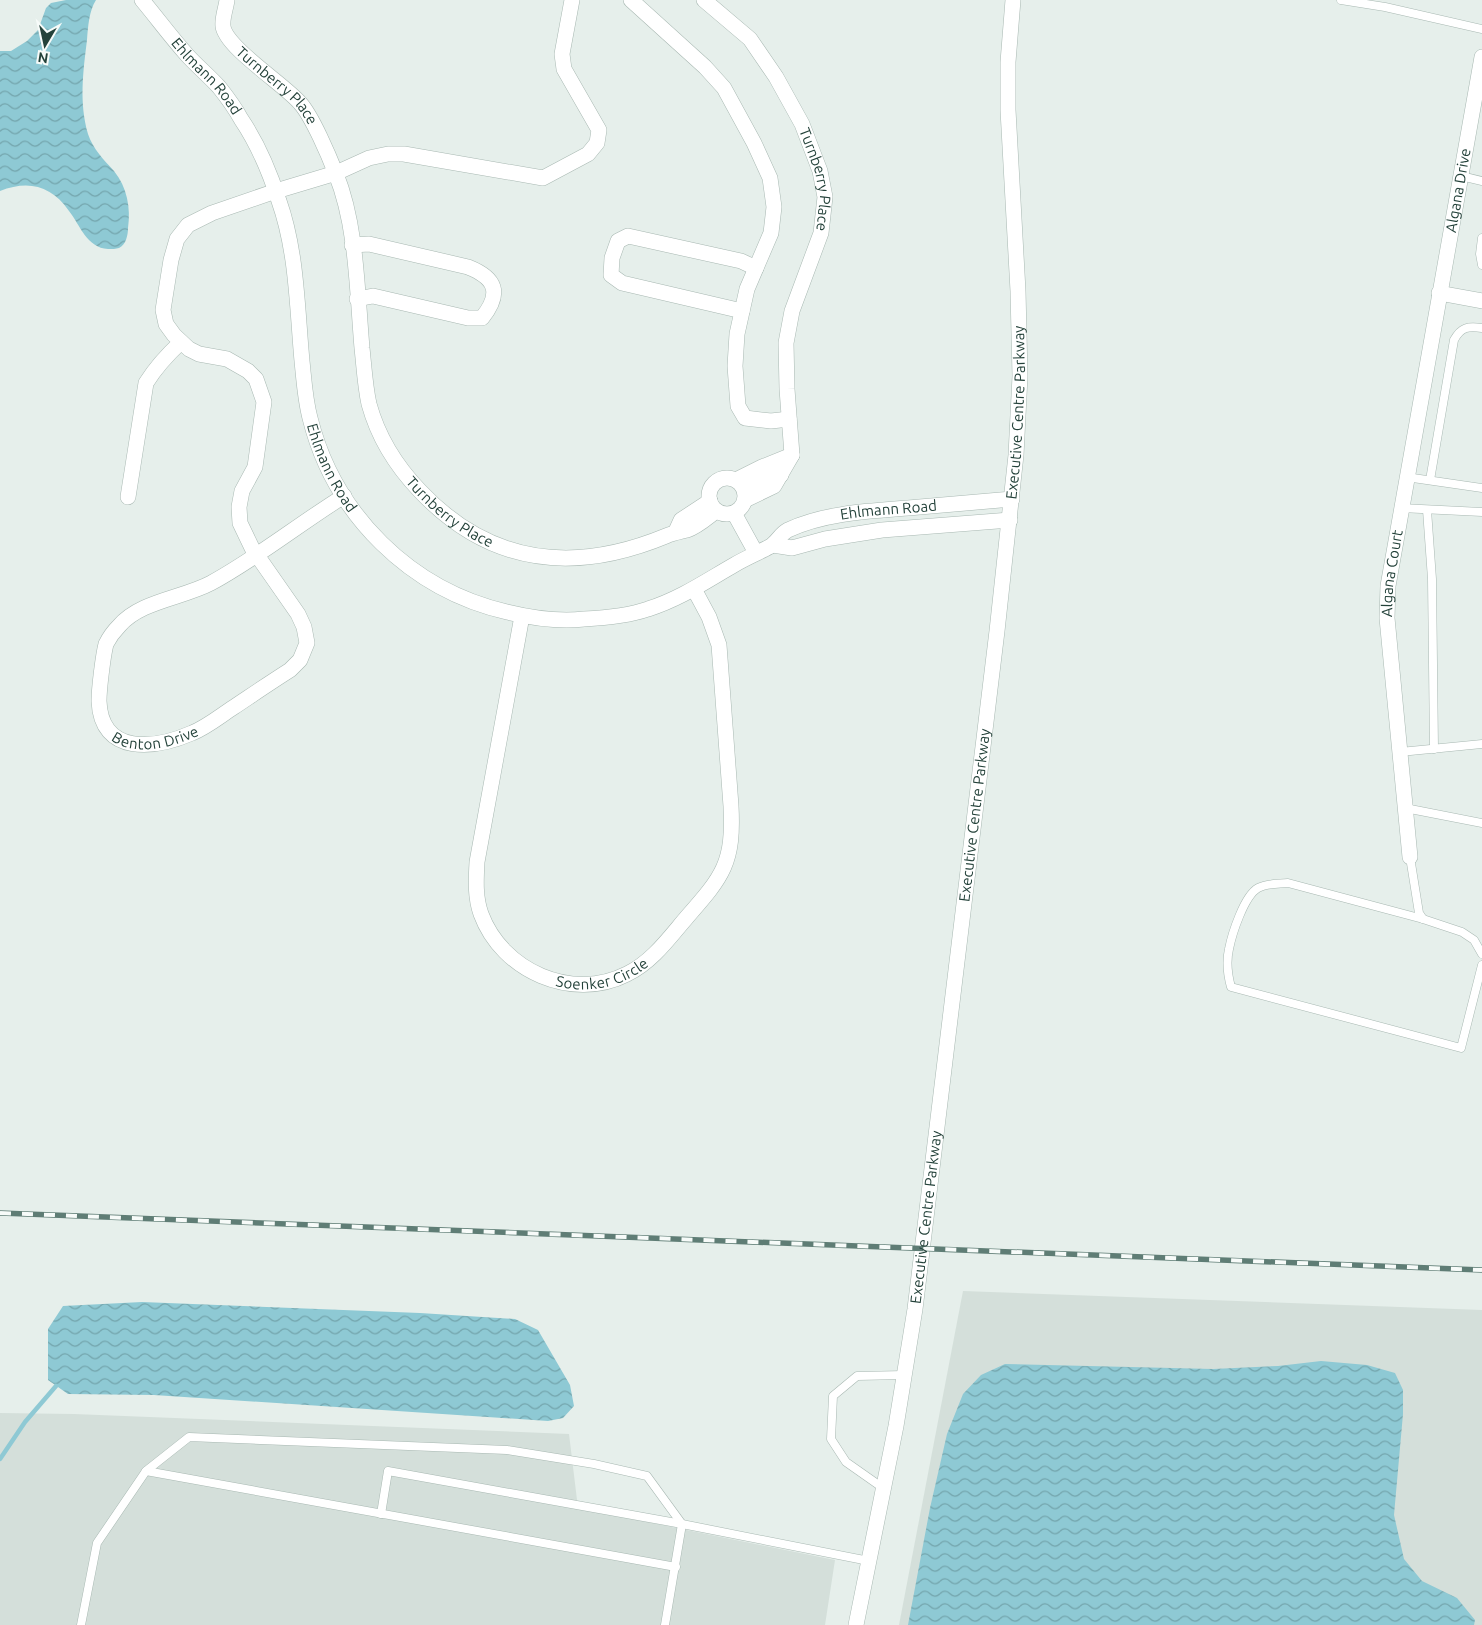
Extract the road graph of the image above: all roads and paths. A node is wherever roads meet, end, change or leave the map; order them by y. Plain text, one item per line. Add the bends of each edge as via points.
1 (142, 0) edge
2 (227, 0) edge
3 (572, 0) edge
4 (631, 0) edge
5 (704, 0) edge
6 (1013, 0) edge
7 (1342, 0) edge
8 (1482, 29) edge
9 (1482, 57) edge
10 (1477, 117) edge
11 (336, 173) junction
12 (1460, 176) junction
13 (1482, 182) edge
14 (276, 191) junction
15 (1482, 238) edge
16 (352, 245) junction
17 (1482, 265) edge
18 (756, 268) junction
19 (1439, 294) junction
20 (358, 299) junction
21 (1482, 301) edge
22 (742, 311) junction
23 (1482, 328) edge
24 (181, 342) junction
25 (789, 420) junction
26 (792, 455) junction
27 (1406, 477) junction
28 (1430, 480) junction
29 (1482, 488) edge
30 (742, 489) junction
31 (344, 496) junction
32 (128, 497) dead end
33 (1012, 499) junction
34 (713, 506) junction
35 (1401, 508) junction
36 (1427, 510) junction
37 (1482, 512) edge
38 (734, 513) junction
39 (1010, 520) junction
40 (773, 545) junction
41 (756, 553) junction
42 (257, 555) junction
43 (694, 589) junction
44 (522, 616) junction
45 (1482, 744) edge
46 (1434, 749) junction
47 (1400, 752) junction
48 (1405, 808) junction
49 (1482, 823) edge
50 (1410, 857) joint
51 (1423, 919) junction
52 (1481, 949) edge
53 (1482, 965) edge
54 (904, 1375) junction
55 (146, 1471) junction
56 (883, 1488) junction
57 (381, 1514) junction
58 (682, 1524) junction
59 (869, 1561) junction
60 (676, 1567) junction
61 (82, 1625) edge
62 (665, 1625) edge
63 (856, 1625) edge

1 - 14 street, Ehlmann Road via 218,87 242,120 259,149
2 - 11 street, Turnberry Place via 223,27 230,42 301,103
3 - 11 street via 562,54 564,69 599,130 597,143 588,154 543,178 404,154 369,158
4 - 18 street via 724,88 754,143 770,178 774,207 771,233
5 - 25 street, Turnberry Place via 750,39 776,77 802,124 820,171 825,197 821,233 792,312 786,343
6 - 33 street, Executive Centre Parkway via 1008,110 1020,376
7 - 8 lane
9 - 10 street, Algana Drive
10 - 12 street, Algana Drive
11 - 14 street
11 - 16 street, Turnberry Place via 346,202
12 - 13 lane
12 - 19 street, Algana Drive
14 - 24 street, Benton Drive via 212,213 188,225 177,239 163,310 166,324
14 - 31 street, Ehlmann Road via 294,264 310,419 328,468
15 - 17 lane
16 - 20 street, Turnberry Place
16 - 20 street via 369,244 468,267 482,272 492,282 493,294 482,318 468,318 373,296
18 - 22 street
18 - 22 street via 741,261 628,236 618,241 612,258 611,275 622,283
19 - 21 street
19 - 27 street, Algana Court
20 - 34 street, Turnberry Place via 369,405 382,440 404,475 434,506 463,528 499,546 531,556 569,558 604,555 639,547 676,531 689,530
22 - 25 street via 736,350 738,406 745,418
23 - 28 lane via 1466,327 1454,340
24 - 32 street via 146,383
24 - 42 street, Benton Drive via 199,354 239,364 256,380 260,390 264,402 255,467 242,491 239,507 243,533
25 - 26 street, Turnberry Place
26 - 30 street via 762,467
26 - 30 street via 774,486
27 - 28 lane
27 - 35 street, Algana Court
28 - 29 lane
30 - 34 street via 724,478 710,489
30 - 38 street via 739,510
31 - 42 street, Benton Drive
31 - 44 street, Ehlmann Road via 375,537 424,578 461,598
33 - 39 street, Executive Centre Parkway
33 - 40 street, Ehlmann Road via 879,510 820,520 785,532
34 - 38 street via 722,514
35 - 36 lane
35 - 47 street, Algana Court via 1388,586 1387,618
36 - 37 lane
36 - 46 lane via 1432,579
38 - 41 street
39 - 40 street, Ehlmann Road via 882,530 792,548
39 - 54 street, Executive Centre Parkway via 938,1133
40 - 41 street, Ehlmann Road
41 - 43 street, Ehlmann Road
42 - 42 street, Benton Drive via 210,584 131,614 113,632 106,644 99,694 106,727 120,741 146,746 192,733 290,670 300,660 307,642 304,627
43 - 44 street, Ehlmann Road via 646,610 611,616 580,620
43 - 44 street, Soenker Circle via 719,645 732,806 730,850 724,870 711,890 657,952 626,975 602,983 558,982 521,966 490,934 480,913 475,889 477,862
45 - 46 lane
46 - 47 lane
47 - 48 street, Algana Court
48 - 49 lane
48 - 50 street, Algana Court
50 - 51 lane via 1419,913
51 - 52 lane via 1462,932
51 - 53 lane via 1288,884 1268,884 1245,900 1228,950 1231,988 1462,1048
54 - 56 street, Executive Centre Parkway
54 - 56 lane via 856,1376 833,1396 831,1439 846,1462
55 - 57 lane
55 - 58 lane via 189,1437 507,1450 647,1476
55 - 61 lane via 96,1543
56 - 59 street, Executive Centre Parkway
57 - 58 lane via 388,1471
57 - 60 lane
58 - 59 lane
58 - 60 lane
59 - 63 street, Executive Centre Parkway
60 - 62 lane

